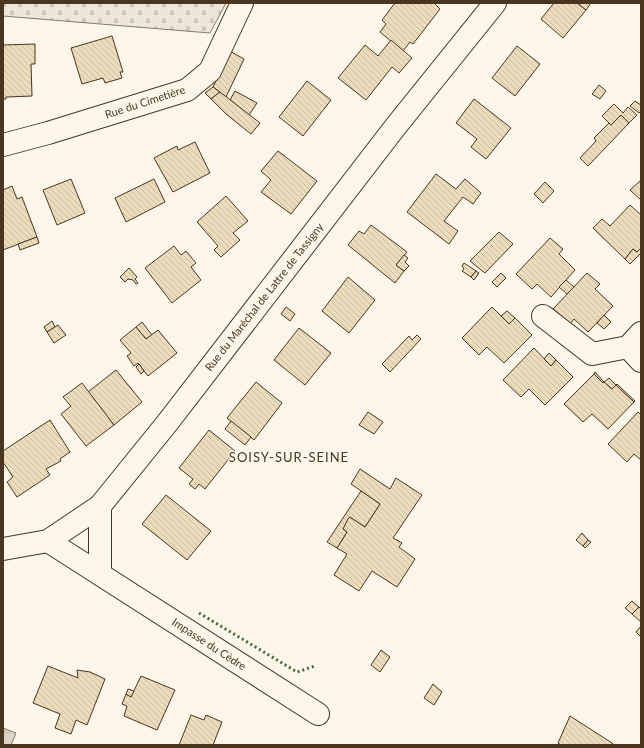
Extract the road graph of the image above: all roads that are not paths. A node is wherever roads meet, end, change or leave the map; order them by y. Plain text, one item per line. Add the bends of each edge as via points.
1 (242, 3) edge
2 (495, 3) edge
3 (3, 145) edge
4 (543, 316) dead end
5 (637, 347) edge
6 (100, 506) junction
7 (48, 541) junction
8 (3, 549) edge
9 (100, 574) junction
10 (318, 714) dead end

1 - 3 street, Rue du Cimetière via 210,71 187,90
2 - 6 street, Rue du Maréchal de Lattre de Tassigny
4 - 5 street via 592,354
6 - 7 street, Rue du Maréchal de Lattre de Tassigny
6 - 9 street
7 - 8 street, Rue du Maréchal de Lattre de Tassigny
7 - 9 street, Impasse du Cèdre
9 - 10 street, Impasse du Cèdre

